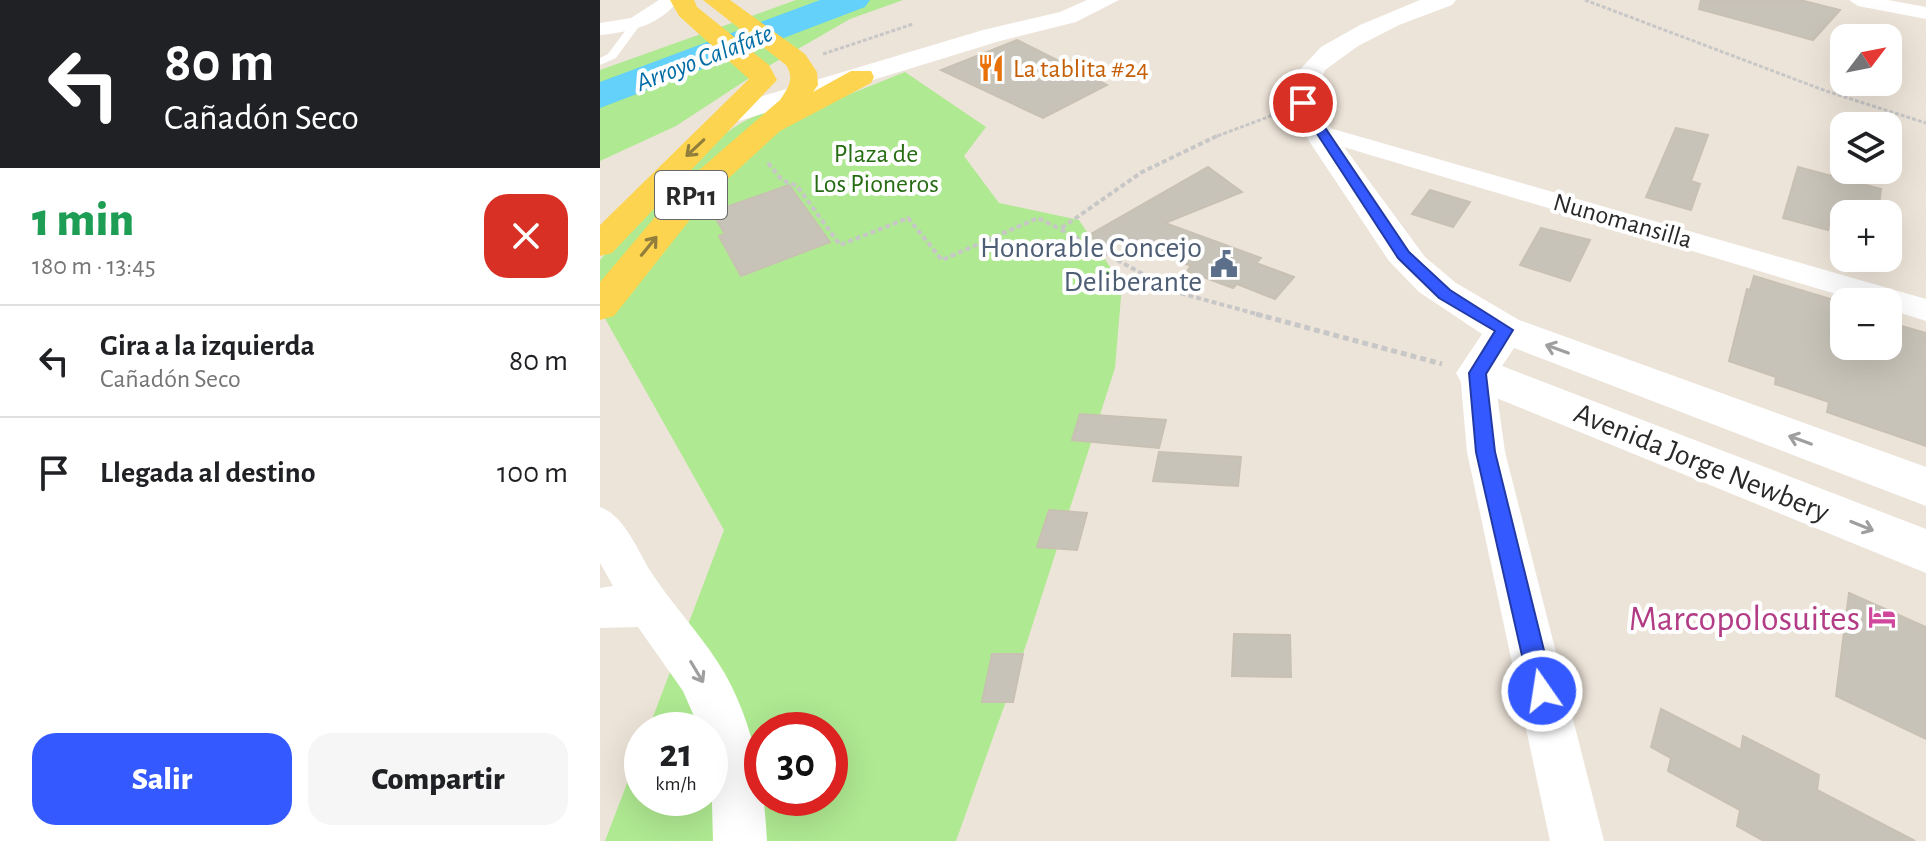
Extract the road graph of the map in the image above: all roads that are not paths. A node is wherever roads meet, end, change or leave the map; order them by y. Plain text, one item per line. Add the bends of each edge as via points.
1 (670, 0) edge
2 (682, 0) edge
3 (1076, 0) edge
4 (1107, 0) edge
5 (1444, 0) edge
6 (1858, 0) edge
7 (721, 6) edge
8 (1913, 7) edge
9 (635, 25) junction
10 (600, 29) edge
11 (964, 43) junction
12 (600, 62) edge
13 (802, 71) junction
14 (861, 77) junction
15 (729, 115) junction
16 (766, 129) junction
17 (1319, 132) junction
18 (600, 245) edge
19 (600, 307) edge
20 (1926, 310) edge
21 (1505, 330) junction
22 (1477, 373) junction
23 (1926, 487) edge
24 (600, 524) edge
25 (1926, 551) edge
26 (600, 608) edge
27 (651, 609) junction
28 (740, 841) edge
29 (1577, 841) edge

1 - 9 street
2 - 15 main road, RP11 via 698,20 760,71 761,84
3 - 11 street
4 - 11 street via 1068,17
5 - 17 street, Avenida Jorge Newbery via 1394,19 1308,74 1303,103
6 - 8 street
7 - 13 main road
9 - 10 street
9 - 12 lane via 612,56
11 - 14 street
13 - 14 street
13 - 15 street
13 - 16 main road, RP11
14 - 16 main road
15 -> 18 main road, RP11
19 -> 16 main road, RP11 via 685,202
17 - 20 street, Nunomansilla
17 - 21 street, Avenida Jorge Newbery via 1421,274
21 - 22 street
23 -> 21 street, Avenida Jorge Newbery
22 -> 25 street, Avenida Jorge Newbery
22 - 29 street via 1486,452
24 - 27 street
26 - 27 street
27 -> 28 street via 707,687 723,726

